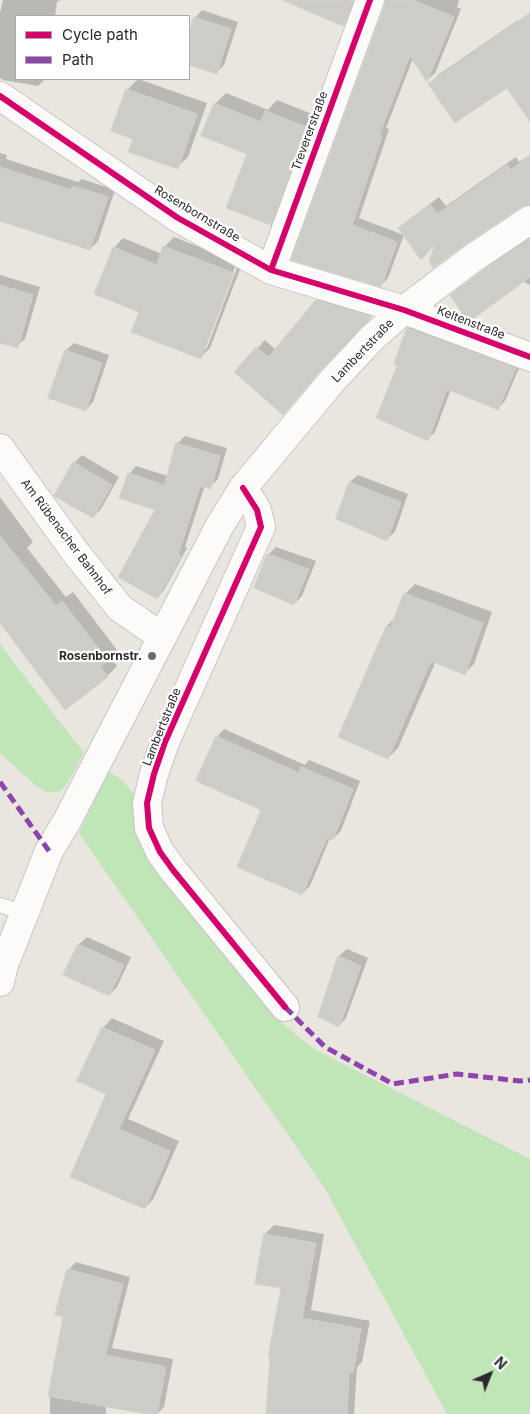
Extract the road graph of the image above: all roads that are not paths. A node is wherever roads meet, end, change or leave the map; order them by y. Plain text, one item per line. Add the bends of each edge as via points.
1 (370, 0) edge
2 (0, 96) edge
3 (530, 220) edge
4 (271, 270) junction
5 (404, 310) junction
6 (530, 357) edge
7 (0, 448) edge
8 (243, 488) junction
9 (162, 637) junction
10 (12, 909) edge
11 (0, 982) edge
12 (285, 1007) dead end

1 - 4 street, Trevererstraße
2 - 4 street, Rosenbornstraße via 178,218
3 - 5 street, Lambertstraße
4 - 5 street, Rosenbornstraße
5 - 6 street, Keltenstraße
5 - 8 street, Lambertstraße via 372,338 332,381
7 - 9 street, Am Rübenacher Bahnhof via 120,608
8 - 9 street, Lambertstraße via 219,526
8 - 12 street, Lambertstraße via 257,510 261,526 165,742 147,803 150,828 160,852
9 - 10 street, Lambertstraße via 67,821
10 - 11 street, Lambertstraße

